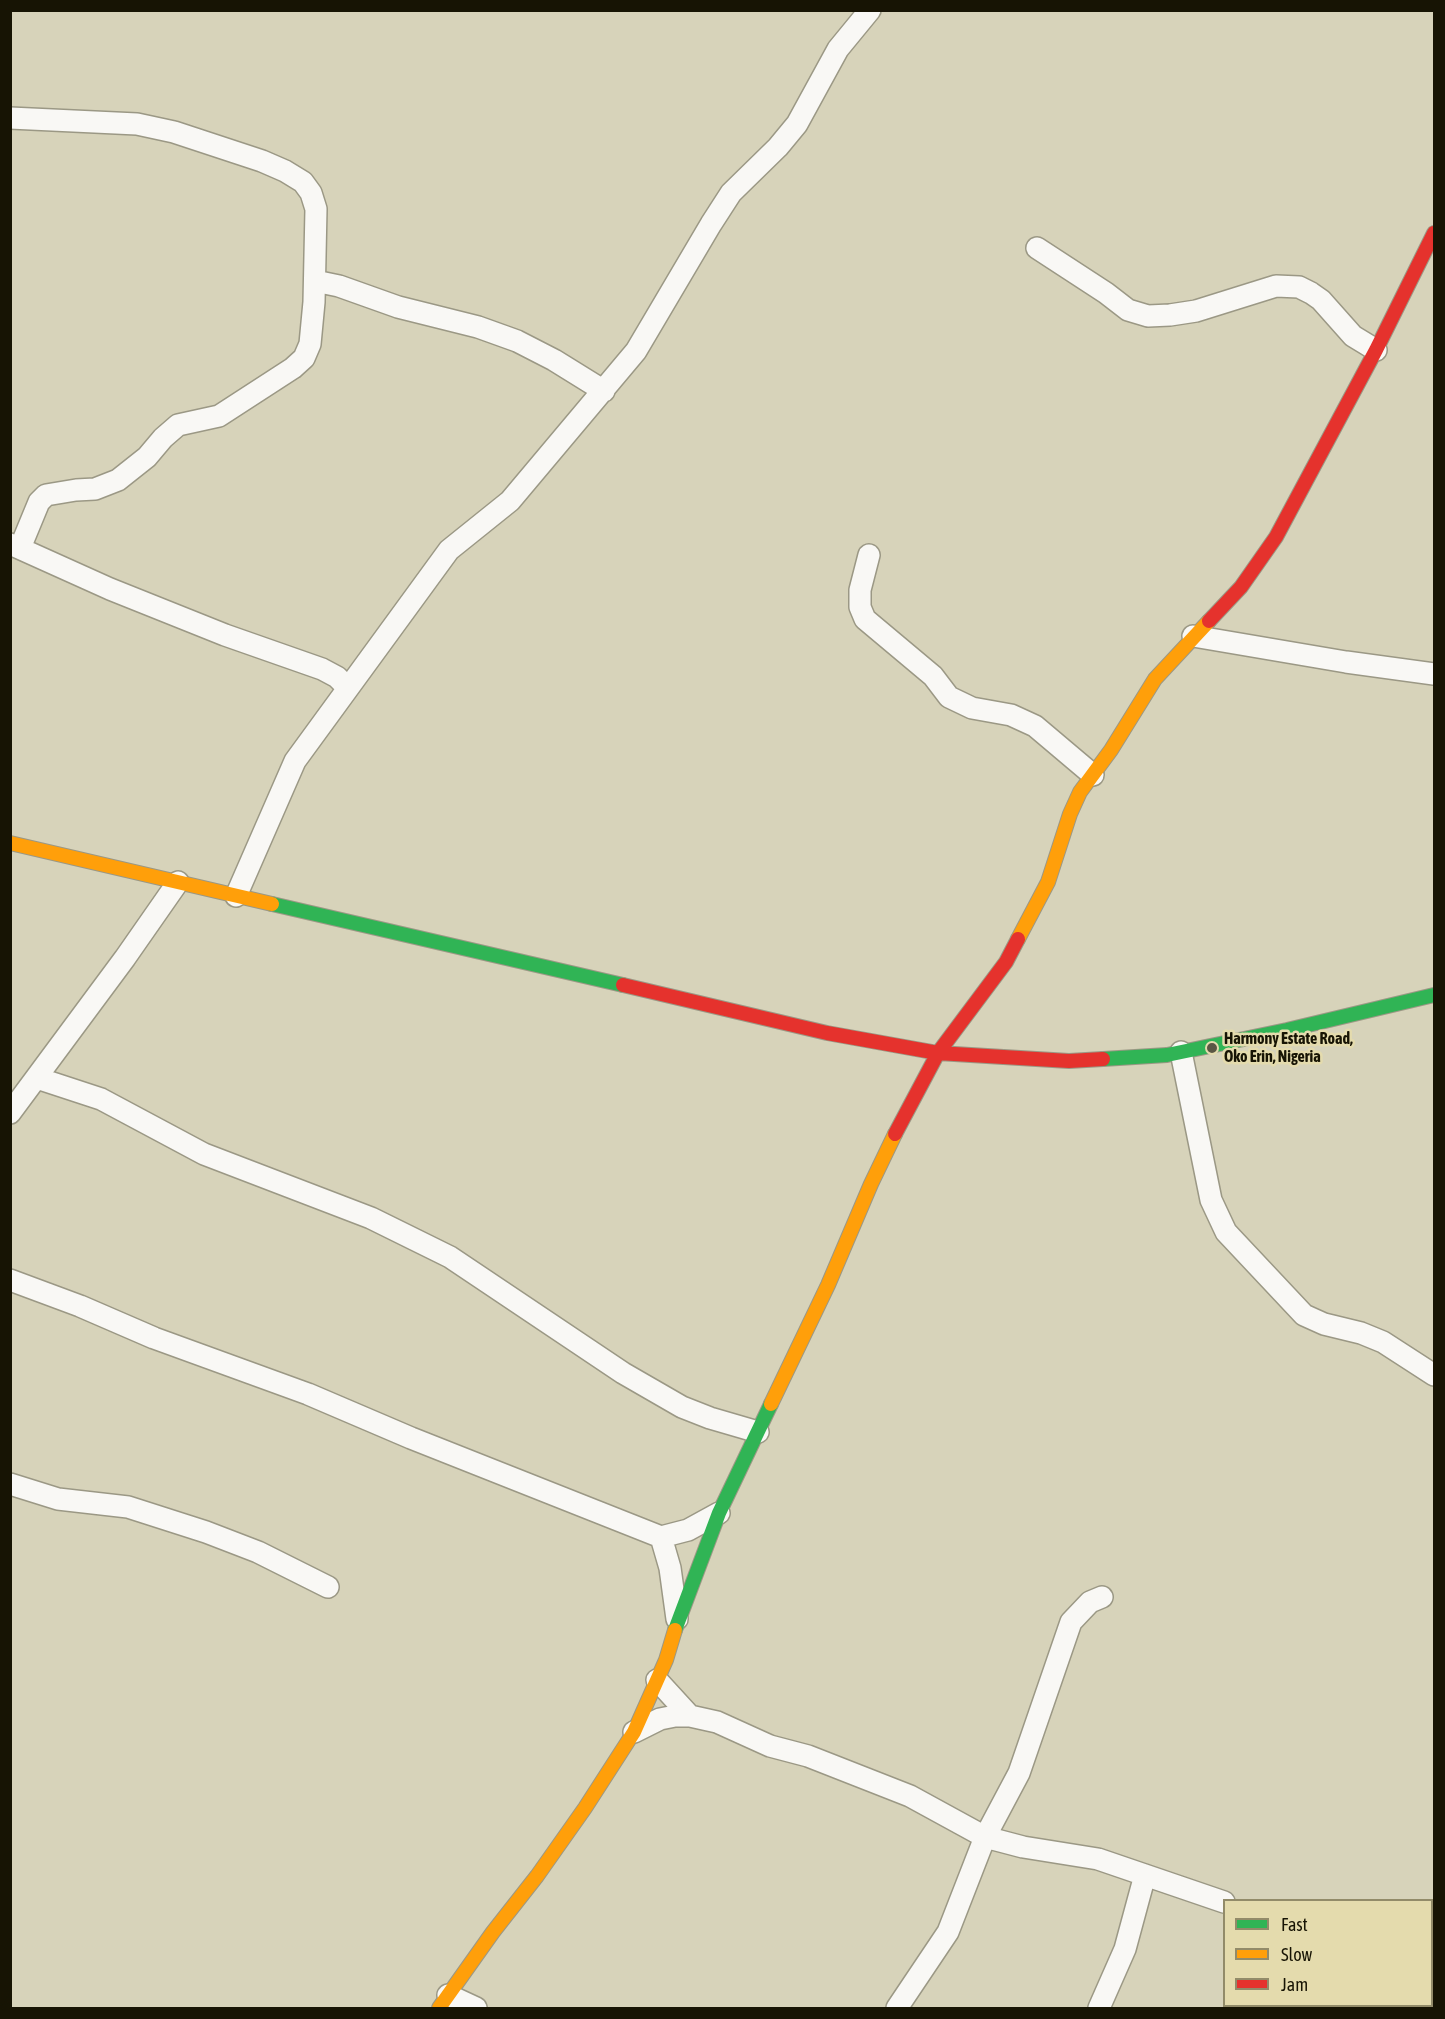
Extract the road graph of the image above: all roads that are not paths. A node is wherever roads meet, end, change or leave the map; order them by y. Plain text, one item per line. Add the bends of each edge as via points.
1 (870, 10) edge
2 (10, 118) edge
3 (1434, 233) edge
4 (1037, 248) dead end
5 (315, 281) junction
6 (1376, 350) junction
7 (604, 391) junction
8 (15, 546) edge
9 (869, 555) dead end
10 (1193, 636) junction
11 (1434, 674) edge
12 (348, 688) junction
13 (1093, 776) junction
14 (10, 843) edge
15 (178, 882) junction
16 (236, 896) junction
17 (1434, 995) edge
18 (1181, 1052) junction
19 (938, 1053) junction
20 (38, 1078) junction
21 (10, 1113) edge
22 (10, 1280) edge
23 (1434, 1375) edge
24 (758, 1432) junction
25 (10, 1484) edge
26 (719, 1513) junction
27 (661, 1537) junction
28 (328, 1587) dead end
29 (1102, 1597) dead end
30 (677, 1624) junction
31 (657, 1680) junction
32 (690, 1716) junction
33 (634, 1732) junction
34 (985, 1837) junction
35 (1145, 1875) junction
36 (1223, 1902) edge
37 (444, 2002) edge
38 (476, 2008) edge
39 (897, 2008) edge
40 (1099, 2008) edge

1 - 7 street via 838,49 796,124 731,193 636,351
2 - 5 street via 137,124 216,145 285,171 303,182 316,209
3 - 6 street
4 - 6 street via 1128,310 1148,316 1196,311 1276,286 1299,287 1322,300 1353,336
5 - 7 street via 517,341
5 - 8 street via 310,344 304,358 293,368 219,416 178,425 118,480 95,489 46,495
6 - 10 street via 1276,537 1241,587
7 - 12 street via 510,501 449,550
8 - 12 street via 110,590 322,669
9 - 13 street via 860,590 860,608 865,619 933,676 949,697 972,708 1011,715 1035,726
10 - 11 street
10 - 13 street via 1155,679
12 - 16 street via 295,762
13 - 19 street via 1080,792 1048,882 1006,962
14 - 15 street
15 - 16 street
15 - 20 street
16 - 19 street via 827,1033
17 - 18 street
18 - 19 street via 1069,1061
18 - 23 street via 1212,1200 1226,1232 1304,1315 1383,1342
19 - 24 street via 906,1112
20 - 21 street
20 - 24 street via 101,1099 204,1154 371,1218 450,1257 623,1373 682,1407
22 - 27 street via 308,1394
24 - 26 street
25 - 28 street via 58,1499 128,1507 258,1552
26 - 27 street via 688,1530
26 - 30 street
27 - 30 street via 670,1569
29 - 34 street via 1090,1602 1071,1622 1020,1773
30 - 31 street
31 - 32 street
31 - 33 street
32 - 33 street via 660,1719
32 - 34 street via 717,1722 771,1746 808,1756 910,1796
33 - 37 street via 585,1808
34 - 35 street via 1098,1859
34 - 39 street via 948,1932
35 - 36 street
35 - 40 street via 1125,1949
37 - 38 street

